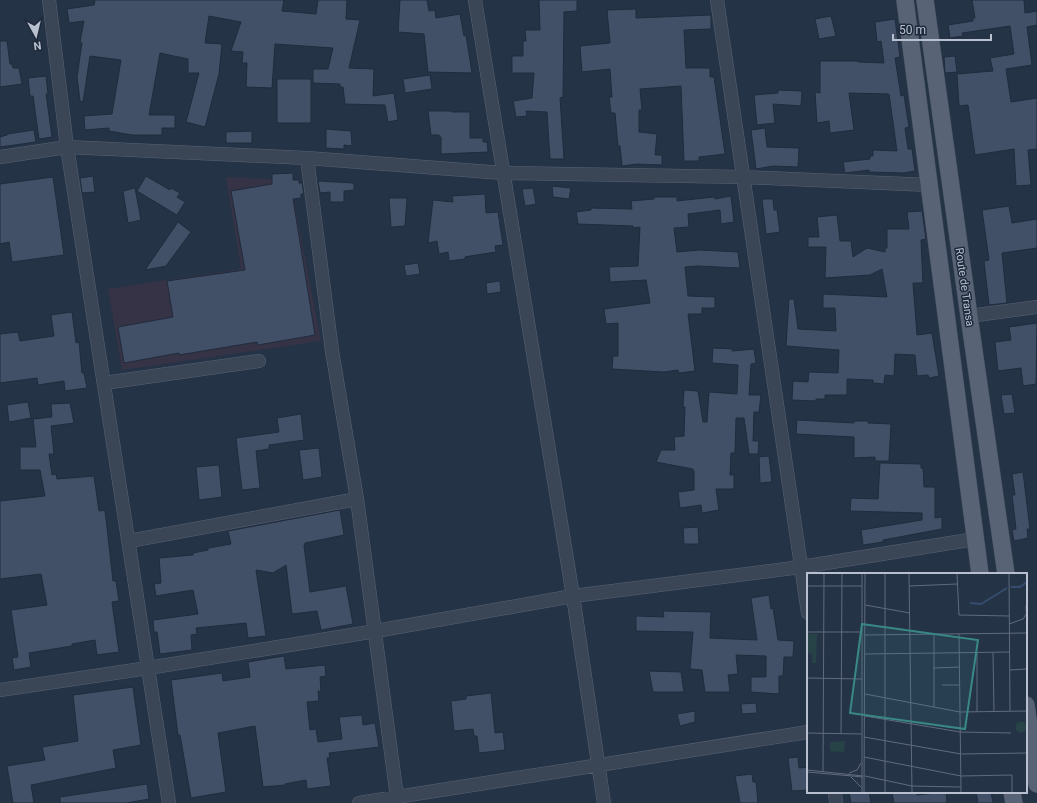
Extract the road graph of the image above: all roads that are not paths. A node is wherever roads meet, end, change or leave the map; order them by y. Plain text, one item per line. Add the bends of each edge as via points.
1 (49, 0) edge
2 (475, 0) edge
3 (717, 0) edge
4 (905, 0) edge
5 (925, 0) edge
6 (68, 147) junction
7 (0, 157) edge
8 (307, 158) junction
9 (503, 173) junction
10 (743, 177) junction
11 (930, 185) junction
12 (1037, 307) edge
13 (968, 316) junction
14 (259, 361) dead end
15 (104, 383) junction
16 (357, 499) junction
17 (975, 539) junction
18 (129, 541) junction
19 (801, 567) junction
20 (980, 573) edge
21 (1006, 573) edge
22 (574, 596) junction
23 (807, 606) edge
24 (376, 631) junction
25 (148, 668) junction
26 (0, 690) edge
27 (1027, 708) edge
28 (1034, 730) edge
29 (807, 732) edge
30 (597, 764) junction
31 (1037, 784) edge
32 (835, 793) edge
33 (1012, 793) edge
34 (397, 797) junction
35 (169, 803) edge
36 (358, 803) edge
37 (604, 803) edge
38 (836, 803) edge
39 (1014, 803) edge

1 - 6 street
2 - 9 street
3 - 10 street
4 - 11 main road, Route de Transa
5 - 13 main road, Route de Transa
6 - 7 street
6 - 8 street
6 - 15 street
8 - 9 street
8 - 16 street via 332,351
9 - 10 street
9 - 22 street
10 - 11 street
10 - 19 street
11 - 17 main road, Route de Transa
12 - 13 street
13 - 21 main road, Route de Transa
14 - 15 street
15 - 18 street
16 - 18 street
16 - 24 street
17 - 19 street
17 - 20 main road, Route de Transa
18 - 25 street
19 - 22 street
19 - 23 street
22 - 24 street
22 - 30 street
24 - 25 street
24 - 34 street
25 - 26 street
25 - 35 street
27 - 28 main road
28 - 31 main road
29 - 30 street
30 - 34 street
30 - 37 street
32 - 38 street
33 - 39 main road
34 - 36 street

